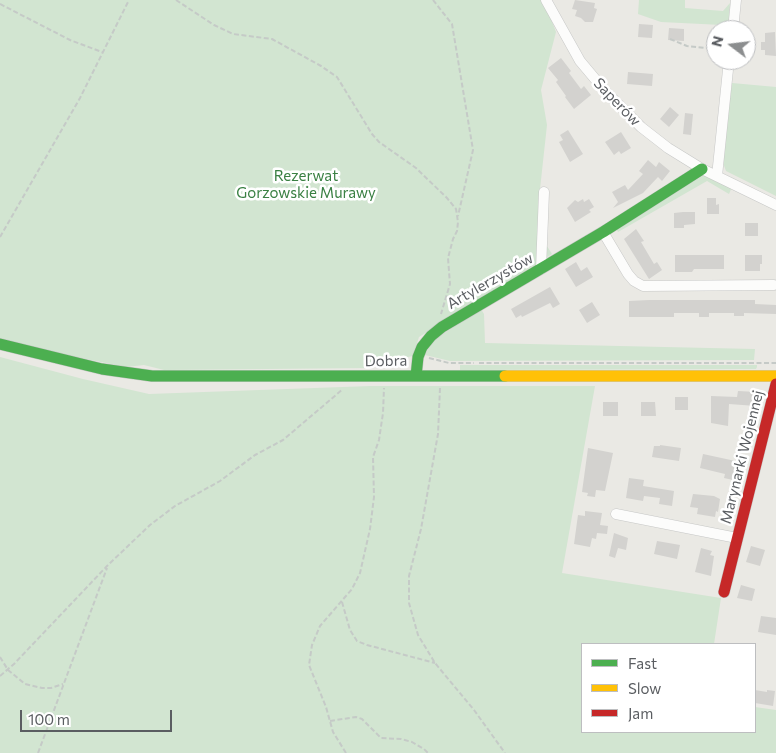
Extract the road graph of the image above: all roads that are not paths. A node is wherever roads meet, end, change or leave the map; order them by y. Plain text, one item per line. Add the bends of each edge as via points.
1 (546, 0) edge
2 (736, 0) edge
3 (734, 20) edge
4 (728, 70) edge
5 (702, 170) junction
6 (717, 176) junction
7 (544, 192) dead end
8 (776, 206) edge
9 (603, 232) junction
10 (541, 268) junction
11 (774, 285) dead end
12 (0, 344) edge
13 (416, 376) junction
14 (776, 376) edge
15 (776, 384) edge
16 (616, 514) dead end
17 (737, 538) junction
18 (724, 592) dead end

1 - 5 street, Saperów via 580,61 606,92 648,133
2 - 3 street
4 - 6 street
5 - 6 street, Saperów
5 - 9 street, Artylerzystów
6 - 8 street, Saperów
7 - 10 street
9 - 10 street, Artylerzystów
9 - 11 street via 628,274 643,286
10 - 13 street, Artylerzystów via 431,336 422,347
12 - 13 street, Dobra via 102,369 152,376
13 - 14 street, Dobra
15 - 17 street, Marynarki Wojennej
16 - 17 street, Marynarki Wojennej
17 - 18 street, Marynarki Wojennej

